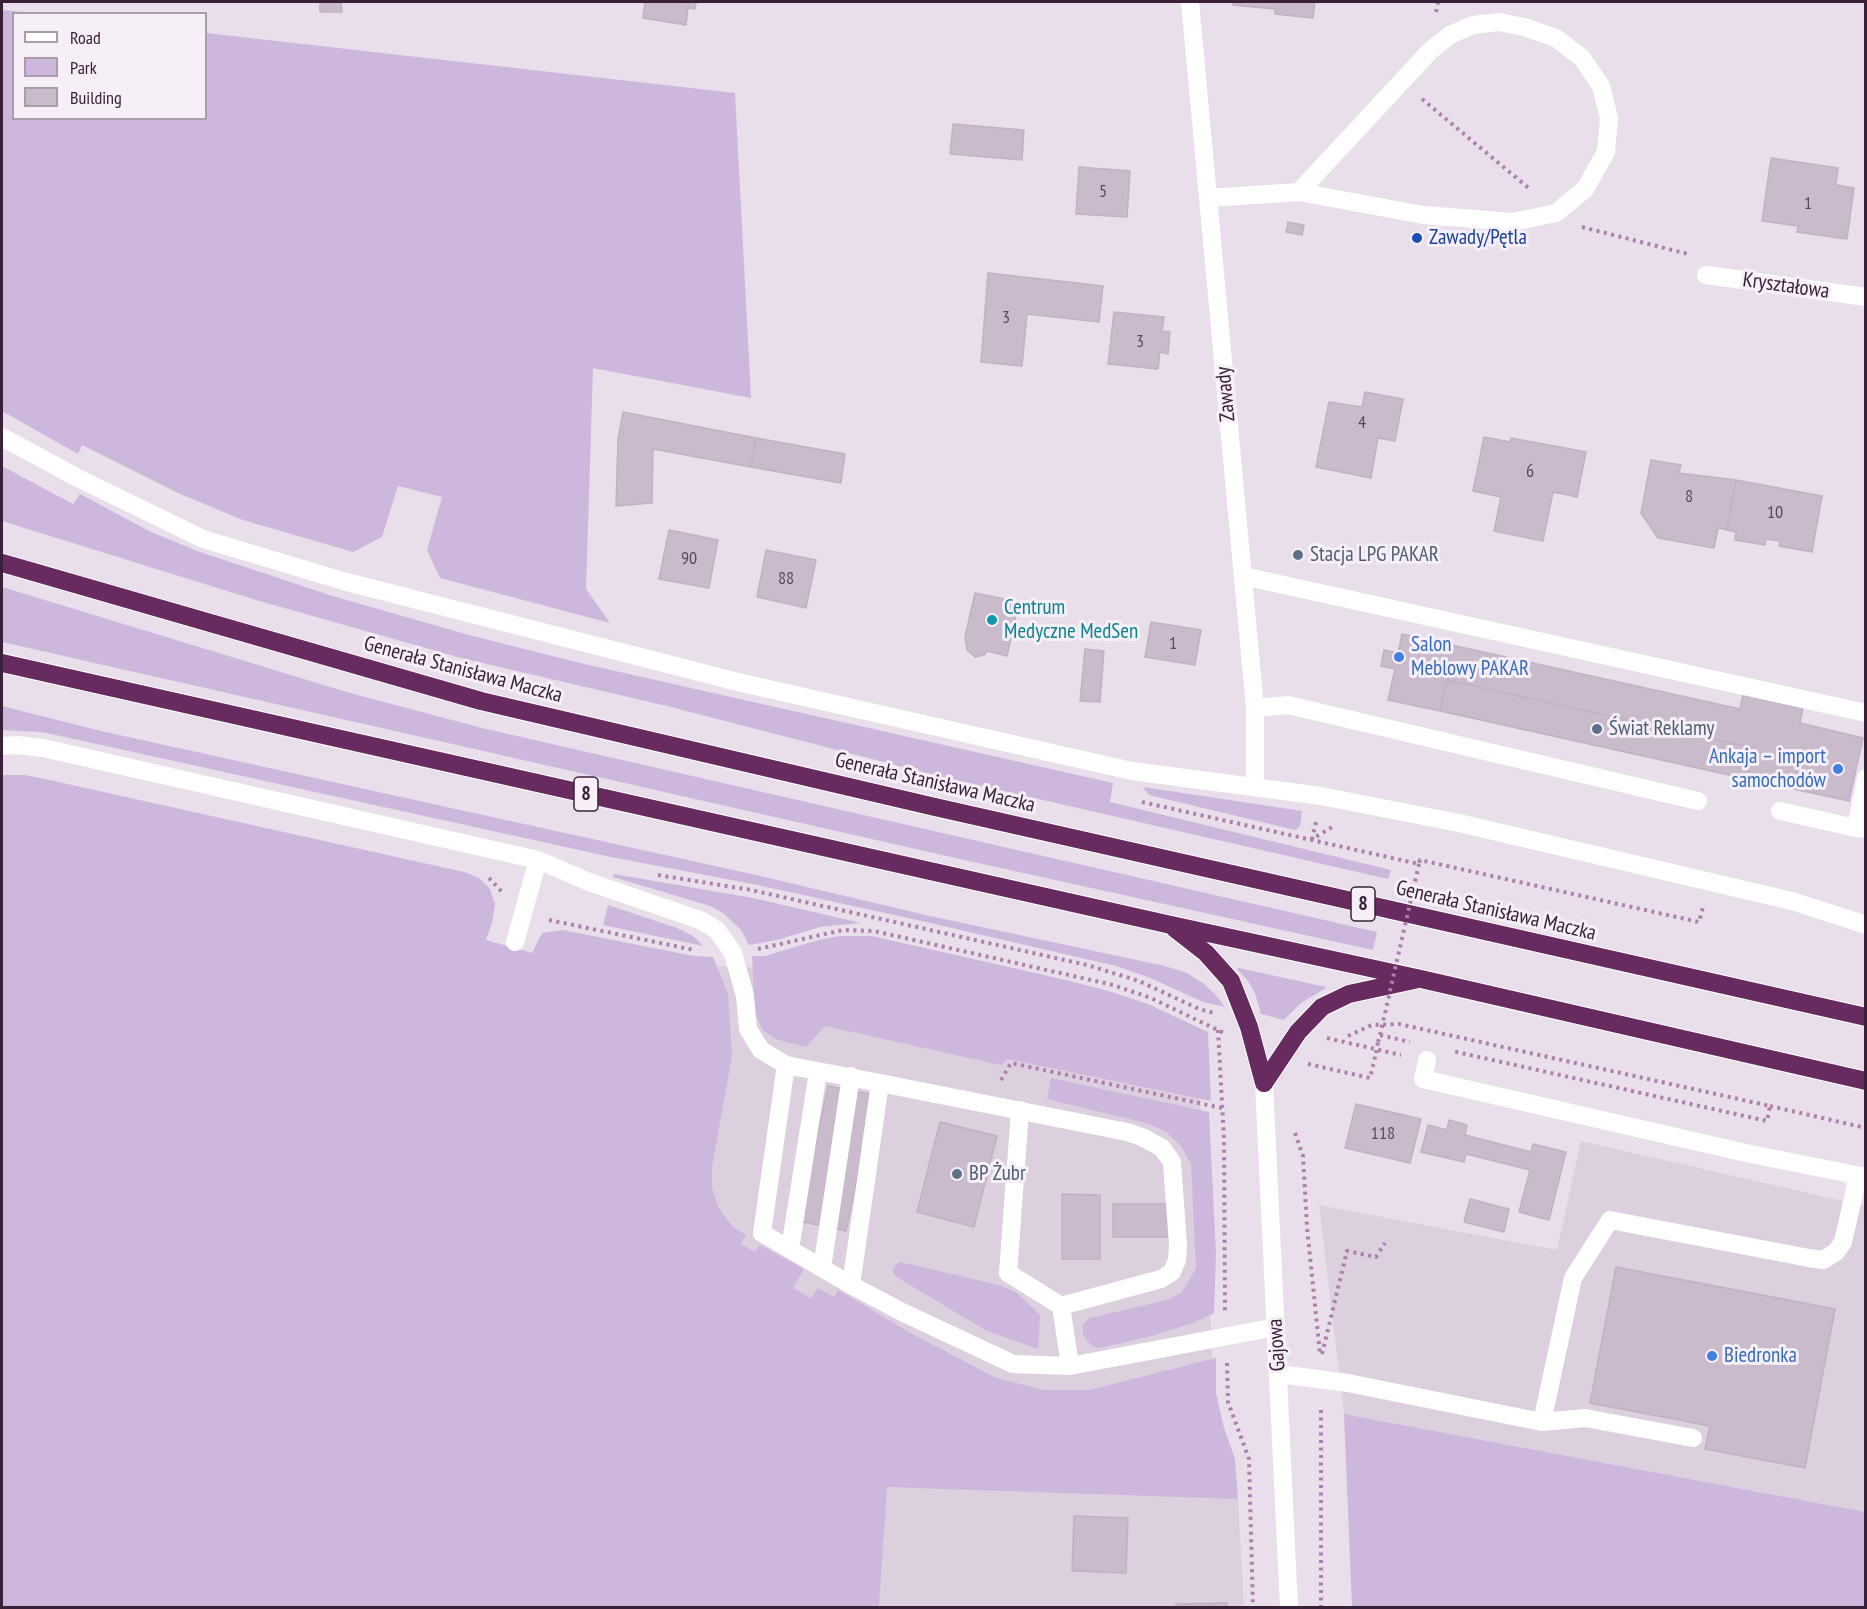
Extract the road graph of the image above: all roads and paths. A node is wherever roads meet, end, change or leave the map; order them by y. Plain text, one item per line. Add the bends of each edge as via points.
1 (1190, 2) edge
2 (1438, 2) edge
3 (1436, 12) dead end
4 (1420, 97) dead end
5 (1299, 192) junction
6 (1534, 193) dead end
7 (1208, 198) junction
8 (1580, 227) dead end
9 (1706, 275) joint
10 (1866, 297) edge
11 (2, 437) edge
12 (2, 562) edge
13 (1243, 576) junction
14 (2, 663) edge
15 (32, 670) junction
16 (2, 671) edge
17 (1255, 708) junction
18 (1866, 713) edge
19 (2, 746) edge
20 (1866, 778) edge
21 (1255, 786) junction
22 (1139, 801) dead end
23 (1698, 801) dead end
24 (1780, 811) dead end
25 (1861, 829) edge
26 (538, 860) junction
27 (1419, 864) junction
28 (650, 874) dead end
29 (1692, 904) dead end
30 (1171, 925) junction
31 (1866, 925) edge
32 (515, 942) dead end
33 (1421, 979) junction
34 (1218, 1014) dead end
35 (1866, 1017) edge
36 (1380, 1035) junction
37 (1320, 1036) dead end
38 (1348, 1036) dead end
39 (1413, 1043) dead end
40 (1447, 1050) dead end
41 (1392, 1054) dead end
42 (1427, 1060) dead end
43 (1304, 1062) dead end
44 (786, 1065) junction
45 (818, 1072) junction
46 (851, 1076) junction
47 (1866, 1081) edge
48 (880, 1083) junction
49 (1264, 1083) junction
50 (987, 1104) junction
51 (1770, 1107) junction
52 (1222, 1108) dead end
53 (1020, 1110) junction
54 (1293, 1127) dead end
55 (1866, 1128) edge
56 (1862, 1176) edge
57 (1385, 1243) dead end
58 (790, 1249) junction
59 (822, 1268) junction
60 (851, 1285) junction
61 (1061, 1306) junction
62 (1276, 1327) junction
63 (1070, 1366) junction
64 (1279, 1374) junction
65 (1321, 1378) junction
66 (1542, 1422) junction
67 (1693, 1438) dead end
68 (1289, 1608) edge
69 (1321, 1608) edge

1 - 7 street, Zawady
2 - 3 path
4 - 6 path
5 - 5 street via 1423,215 1513,222 1556,213 1585,189 1606,152 1609,118 1601,86 1582,58 1556,38 1499,22 1473,25 1450,35 1430,51
5 - 7 street
7 - 13 street, Zawady
8 - 9 path via 1704,258
9 - 10 street, Kryształowa
11 - 21 street via 203,539 343,581 765,688 1132,771
12 - 35 highway, Generała Stanisława Maczka / 8 via 481,701
13 - 17 street, Zawady
13 - 18 street
14 - 15 highway, 8
15 - 16 highway
15 - 30 highway, 8
17 - 21 street, Zawady
17 - 23 street via 1288,705
19 - 26 street via 43,748
20 - 25 street
21 - 31 street via 1459,823 1792,901
22 - 27 path
24 - 25 street
26 - 32 street
26 - 44 street via 700,920 717,930 733,953 745,996 748,1029 761,1050
27 - 29 path via 1420,860 1430,862 1699,922 1703,906
27 - 36 path, bridge
28 - 34 path via 751,890 1087,965 1139,981
30 - 33 highway, 8
30 - 49 highway via 1206,953 1231,981
33 - 47 highway, 8
33 - 49 highway via 1349,994 1322,1007 1299,1032
36 - 39 path
36 - 43 path, bridge via 1370,1078
37 - 41 path
38 - 51 path via 1372,1025 1399,1024
40 - 51 path via 1767,1121
42 - 56 street via 1423,1079
44 - 45 street
44 - 58 street via 762,1233
45 - 46 street
45 - 58 street
46 - 48 street
46 - 59 street
48 - 50 street
48 - 60 street
49 - 62 street, Gajowa
50 - 52 path via 1011,1063
50 - 53 street
51 - 55 path
53 - 61 street via 1008,1273
53 - 61 street via 1142,1137 1162,1148 1172,1162 1178,1245 1172,1272 1161,1280
54 - 57 path via 1303,1155 1306,1227 1321,1359 1347,1251 1376,1257
56 - 66 street via 1843,1242 1823,1260 1610,1220 1573,1278
58 - 59 street
59 - 60 street
60 - 63 street via 1012,1364
61 - 63 street
62 - 63 street
62 - 64 street, Gajowa
64 - 65 street
64 - 68 street, Gajowa
65 - 66 street
65 - 69 path
66 - 67 street via 1585,1418

